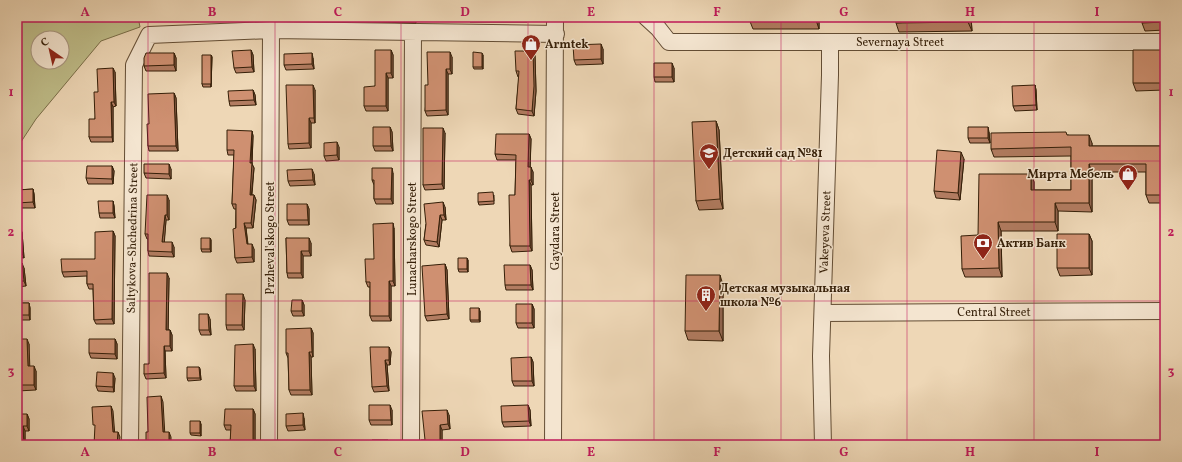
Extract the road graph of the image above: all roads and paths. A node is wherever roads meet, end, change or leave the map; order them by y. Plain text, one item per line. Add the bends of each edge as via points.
1 (555, 17) edge
2 (646, 17) edge
3 (271, 30) junction
4 (413, 32) junction
5 (556, 34) junction
6 (830, 42) junction
7 (1165, 42) edge
8 (1165, 311) edge
9 (822, 313) junction
10 (130, 445) edge
11 (269, 445) edge
12 (411, 445) edge
13 (553, 445) edge
14 (823, 445) edge

1 - 5 street, Gaydara Street
2 - 6 street, Severnaya Street via 669,42
3 - 4 street
3 - 10 street, Saltykova-Shchedrina Street via 149,35 134,65
3 - 11 street, Przheval'skogo Street
4 - 5 street
4 - 12 street, Lunacharskogo Street
5 - 13 street, Gaydara Street
6 - 7 street, Severnaya Street
6 - 9 street, Vakeyeva Street
8 - 9 street, Central Street
9 - 14 street, Vakeyeva Street

